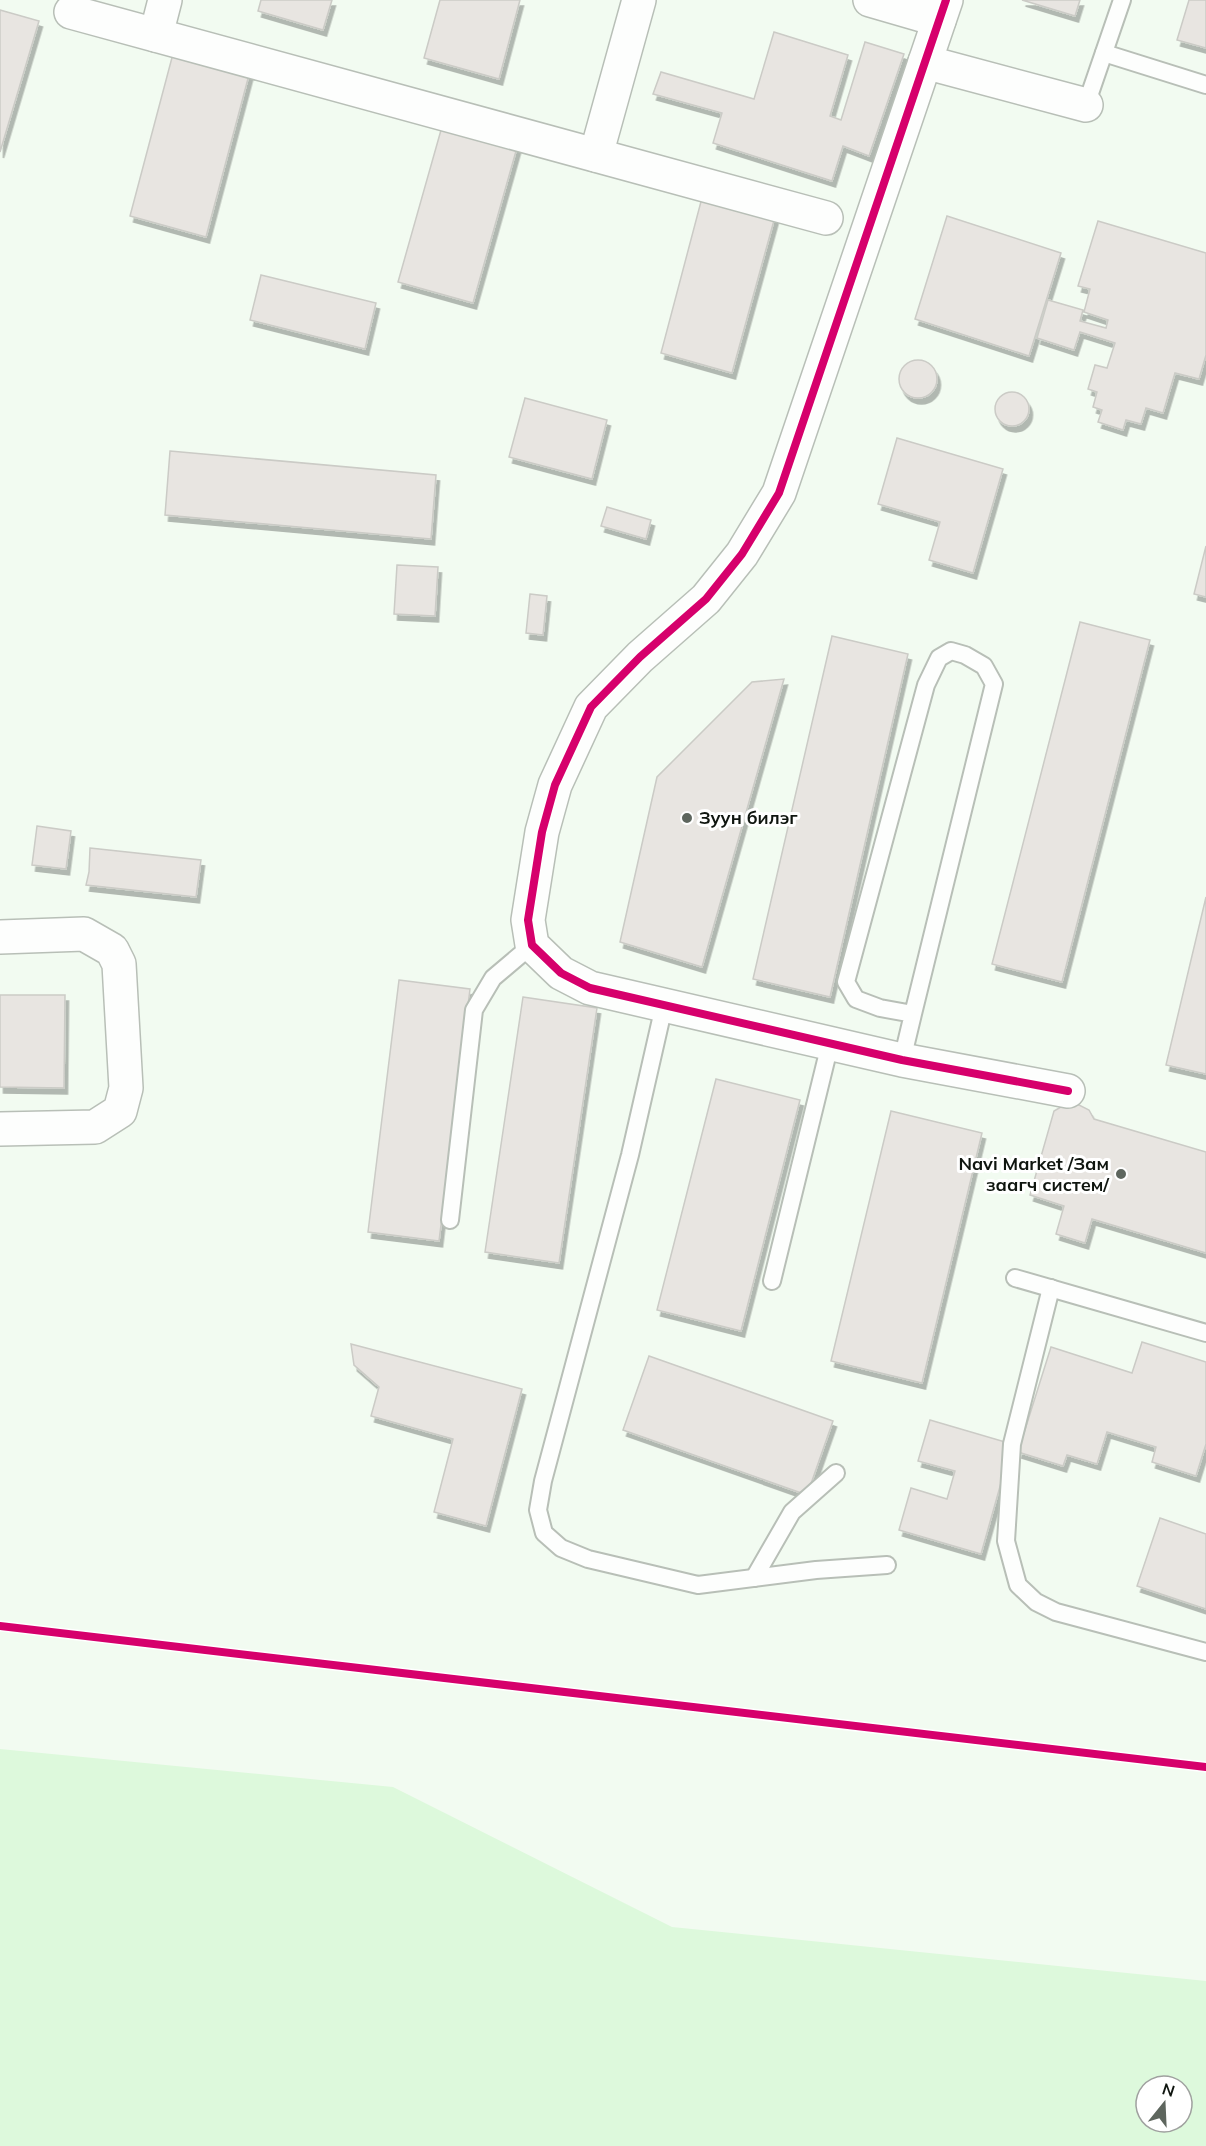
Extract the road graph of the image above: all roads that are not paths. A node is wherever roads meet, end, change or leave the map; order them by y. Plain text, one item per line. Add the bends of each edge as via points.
1 (165, 0) edge
2 (639, 0) edge
3 (870, 0) edge
4 (1122, 0) edge
5 (942, 10) edge
6 (70, 12) dead end
7 (156, 35) junction
8 (1104, 53) junction
9 (925, 62) junction
10 (1206, 86) edge
11 (1086, 105) joint
12 (596, 155) junction
13 (826, 218) dead end
14 (0, 937) edge
15 (532, 945) junction
16 (664, 1006) junction
17 (913, 1014) junction
18 (830, 1044) junction
19 (902, 1060) junction
20 (1068, 1091) dead end
21 (0, 1129) edge
22 (450, 1220) dead end
23 (1015, 1278) dead end
24 (772, 1281) dead end
25 (1051, 1288) junction
26 (1206, 1334) edge
27 (836, 1473) dead end
28 (886, 1565) dead end
29 (754, 1578) junction
30 (1206, 1652) edge

1 - 7 street
2 - 12 street
3 - 5 street
4 - 8 lane
5 - 9 street
6 - 7 street
7 - 12 street
8 - 10 lane
8 - 11 lane
9 - 11 street
9 - 15 street via 779,493 742,554 706,599 591,707 555,785 532,888 528,921
12 - 13 street
14 - 21 street via 84,934 112,950 118,964 126,1088 120,1111 95,1127
15 - 16 street via 561,974 590,988
15 - 22 lane via 493,978 474,1010
16 - 18 street
16 - 29 lane via 630,1155 538,1510 544,1533 561,1548 588,1559 698,1585
17 - 17 lane via 856,999 846,982 926,686 939,658 951,651 984,666 994,684
17 - 19 lane
18 - 19 street
18 - 24 lane
19 - 20 street
23 - 25 lane
25 - 26 lane
25 - 30 lane via 1012,1444 1006,1541 1018,1585 1036,1602 1056,1612
27 - 29 lane via 792,1512
28 - 29 lane

